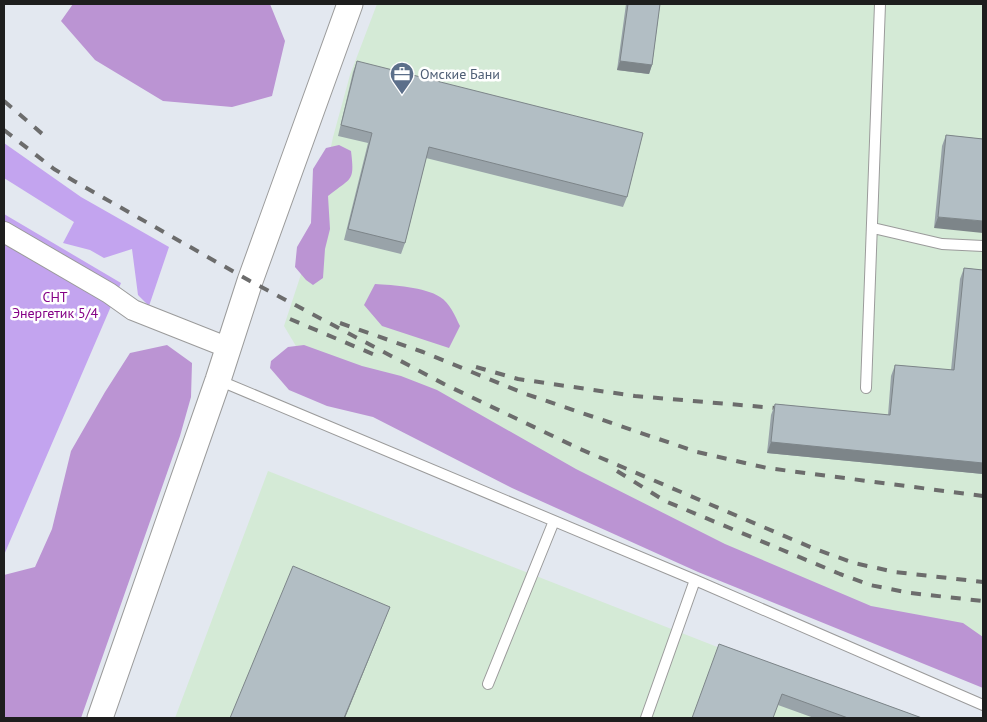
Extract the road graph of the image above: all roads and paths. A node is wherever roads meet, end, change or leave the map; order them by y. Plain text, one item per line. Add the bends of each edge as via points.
1 (350, 4) edge
2 (880, 4) edge
3 (872, 228) junction
4 (4, 232) edge
5 (983, 246) edge
6 (229, 348) junction
7 (218, 380) junction
8 (866, 388) dead end
9 (554, 521) junction
10 (695, 580) junction
11 (488, 684) dead end
12 (983, 704) edge
13 (100, 718) edge
14 (646, 718) edge

1 - 6 street via 253,272
2 - 3 lane
3 - 5 lane via 942,244
3 - 8 lane
4 - 6 street via 133,310
6 - 7 street
7 - 9 lane
7 - 13 street
9 - 10 lane
9 - 11 lane
10 - 12 lane
10 - 14 lane

